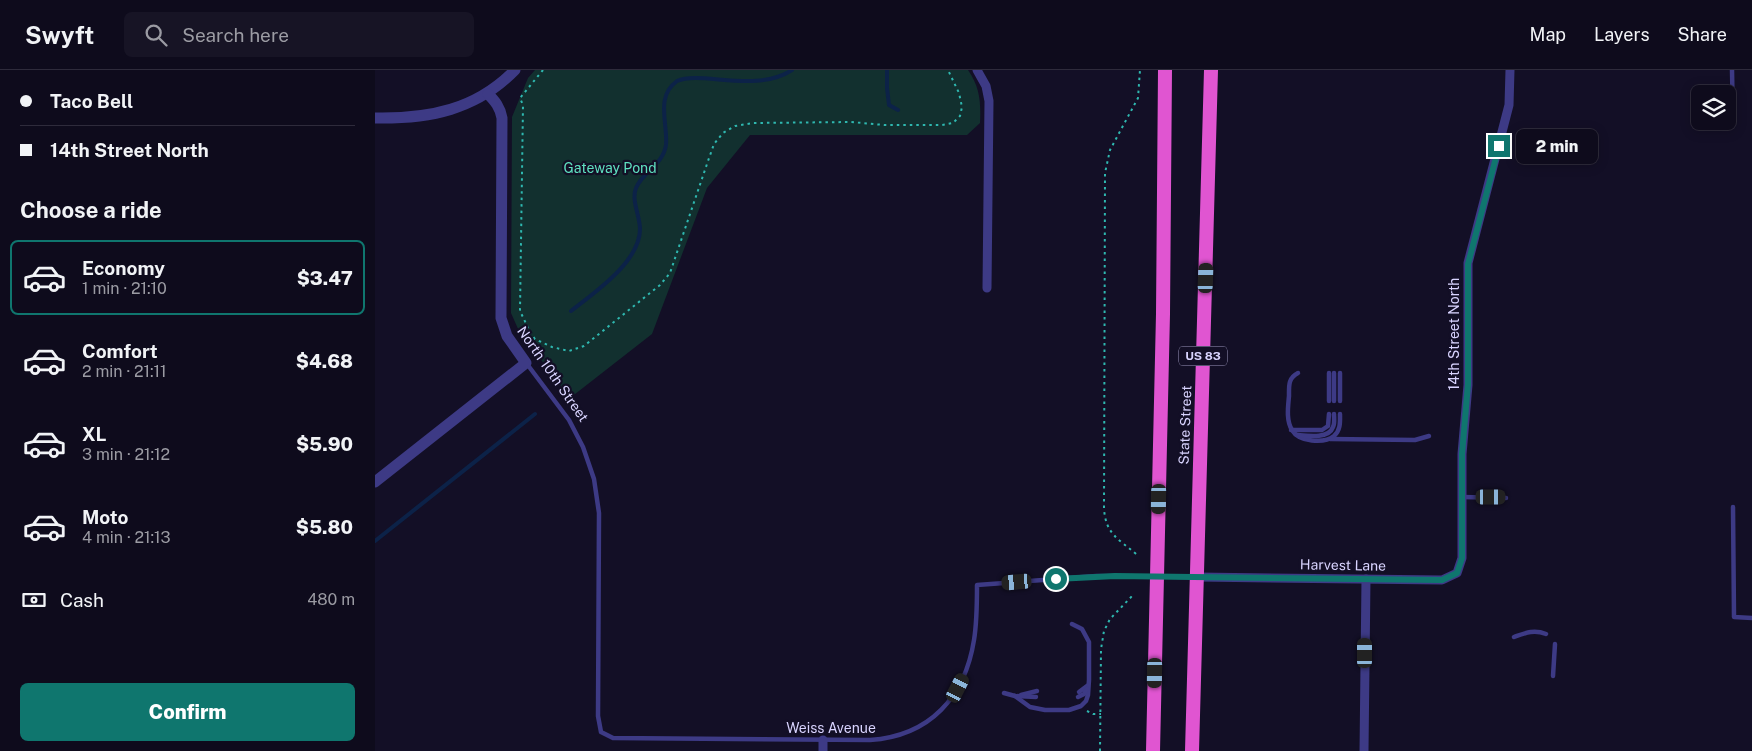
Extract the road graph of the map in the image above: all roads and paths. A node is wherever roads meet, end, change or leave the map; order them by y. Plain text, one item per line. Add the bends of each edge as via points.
1 (515, 70) edge
2 (543, 70) edge
3 (948, 70) edge
4 (977, 70) edge
5 (1140, 70) edge
6 (1165, 70) edge
7 (1211, 70) edge
8 (1510, 70) edge
9 (1732, 70) edge
10 (1732, 85) edge
11 (488, 94) junction
12 (375, 118) edge
13 (987, 288) dead end
14 (526, 363) junction
15 (1298, 373) dead end
16 (1334, 373) joint
17 (1331, 414) dead end
18 (1340, 414) dead end
19 (1293, 432) junction
20 (1429, 436) dead end
21 (1326, 439) junction
22 (375, 482) edge
23 (1462, 497) junction
24 (1505, 498) dead end
25 (1733, 507) dead end
26 (1136, 554) dead end
27 (1457, 573) joint
28 (1157, 576) junction
29 (1197, 577) junction
30 (1366, 580) junction
31 (1133, 594) dead end
32 (1752, 618) edge
33 (1072, 624) dead end
34 (1545, 634) dead end
35 (1514, 637) dead end
36 (1555, 644) dead end
37 (1553, 676) dead end
38 (1089, 680) junction
39 (1079, 692) dead end
40 (1004, 693) dead end
41 (1036, 694) dead end
42 (1015, 696) junction
43 (1077, 697) dead end
44 (1081, 706) junction
45 (1101, 714) junction
46 (601, 732) joint
47 (823, 740) junction
48 (823, 751) edge
49 (1101, 751) edge
50 (1153, 751) edge
51 (1192, 751) edge
52 (1364, 751) edge

1 - 11 street
2 - 3 path via 520,98 523,105 520,311 535,339 569,351 584,346 660,285 670,272 708,161 723,133 735,126 753,123 942,125 953,122 960,116 962,107
4 - 13 street via 986,86 989,101
5 - 26 path via 1138,98 1110,150 1105,173 1105,516 1114,538
6 - 28 highway, State Street / US 83
7 - 29 highway, State Street / US 83
8 - 23 street, 14th Street North via 1509,105 1468,264 1468,384
9 - 10 lane
11 - 12 street via 433,114
11 - 14 street, North 10th Street via 502,118 501,318 507,336
14 - 22 street
14 - 46 lane, North 10th Street via 569,420 594,479 599,513 598,716
15 - 19 lane via 1289,384 1288,421
16 - 16 lane via 1334,401
17 - 19 lane via 1328,426 1322,430
18 - 21 lane via 1337,432
19 - 21 lane via 1303,439
20 - 21 lane via 1415,440
23 - 24 lane
23 - 27 street, 14th Street North via 1462,558
25 - 32 lane via 1734,618
27 - 30 street, Harvest Lane via 1442,580
28 - 29 lane, Weiss Avenue
28 - 47 lane, Weiss Avenue via 1096,576 977,586 977,621 968,666 958,688 938,713 922,726 893,738
28 - 50 highway, State Street / US 83
29 - 30 street, Harvest Lane
29 - 51 highway, State Street / US 83
30 - 52 street
31 - 45 path via 1110,619 1104,631
33 - 38 lane via 1088,637
34 - 35 lane via 1539,631
36 - 37 lane
38 - 39 lane
38 - 43 lane via 1086,691
38 - 44 lane via 1088,695
40 - 42 lane
41 - 42 lane
42 - 44 lane via 1030,707 1045,710 1069,710
44 - 45 path via 1088,712
45 - 49 path
46 - 47 lane, Weiss Avenue via 617,739
47 - 48 street

